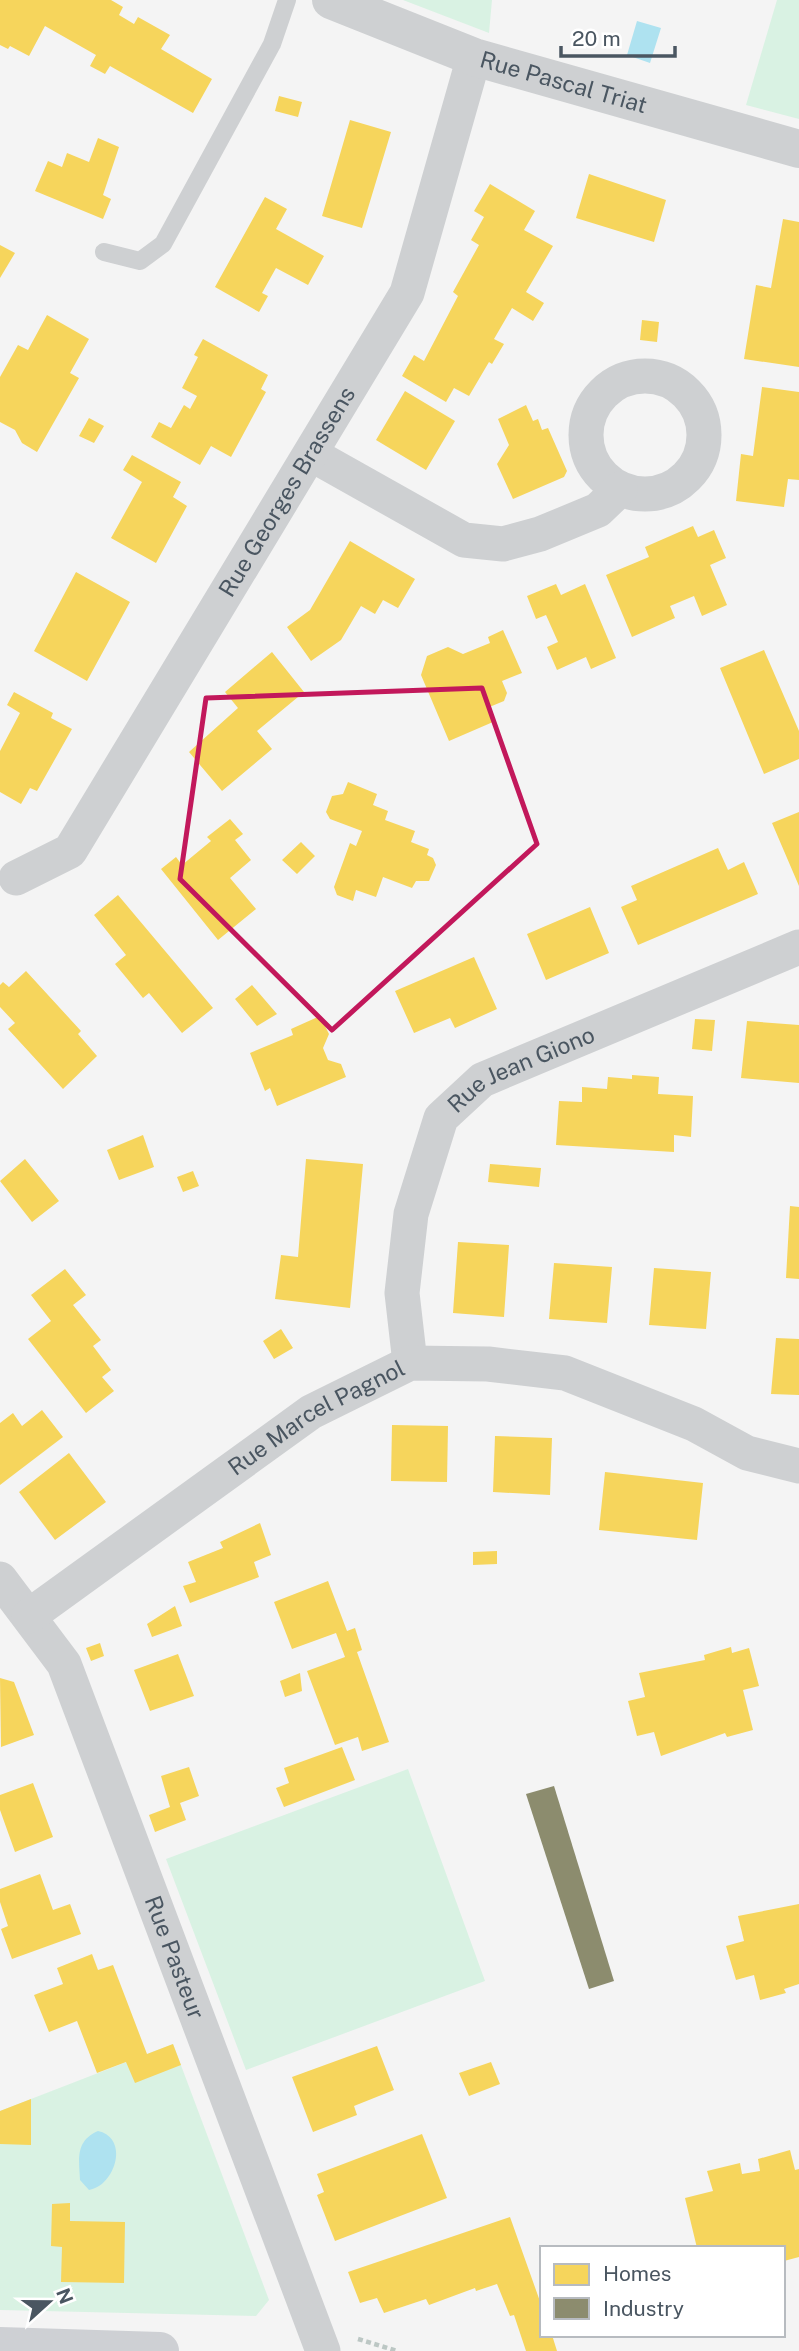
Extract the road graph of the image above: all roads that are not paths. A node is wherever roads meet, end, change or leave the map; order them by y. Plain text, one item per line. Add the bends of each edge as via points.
1 (287, 0) edge
2 (331, 0) edge
3 (474, 57) junction
4 (799, 149) edge
5 (104, 252) dead end
6 (311, 454) junction
7 (620, 489) dead end
8 (16, 878) dead end
9 (799, 947) edge
10 (410, 1363) junction
11 (799, 1466) edge
12 (0, 1579) edge
13 (15, 1613) edge
14 (0, 2346) edge
15 (160, 2351) edge
16 (323, 2351) edge

1 - 5 lane via 272,44 163,244 140,261
2 - 3 street, Rue Pascal Triat
3 - 4 street, Rue Pascal Triat
3 - 6 street, Rue Georges Brassens via 407,293
6 - 7 street via 464,540 503,544 540,534 598,510
6 - 8 street, Rue Georges Brassens via 71,851
9 - 10 street, Rue Jean Giono via 482,1080 441,1118 411,1214 402,1293
10 - 11 street, Rue Marcel Pagnol via 488,1364 565,1373 694,1424 747,1453
10 - 13 street, Rue Marcel Pagnol via 311,1412
12 - 13 street, Rue Pasteur
13 - 16 street, Rue Pasteur via 64,1664
14 - 15 main road

